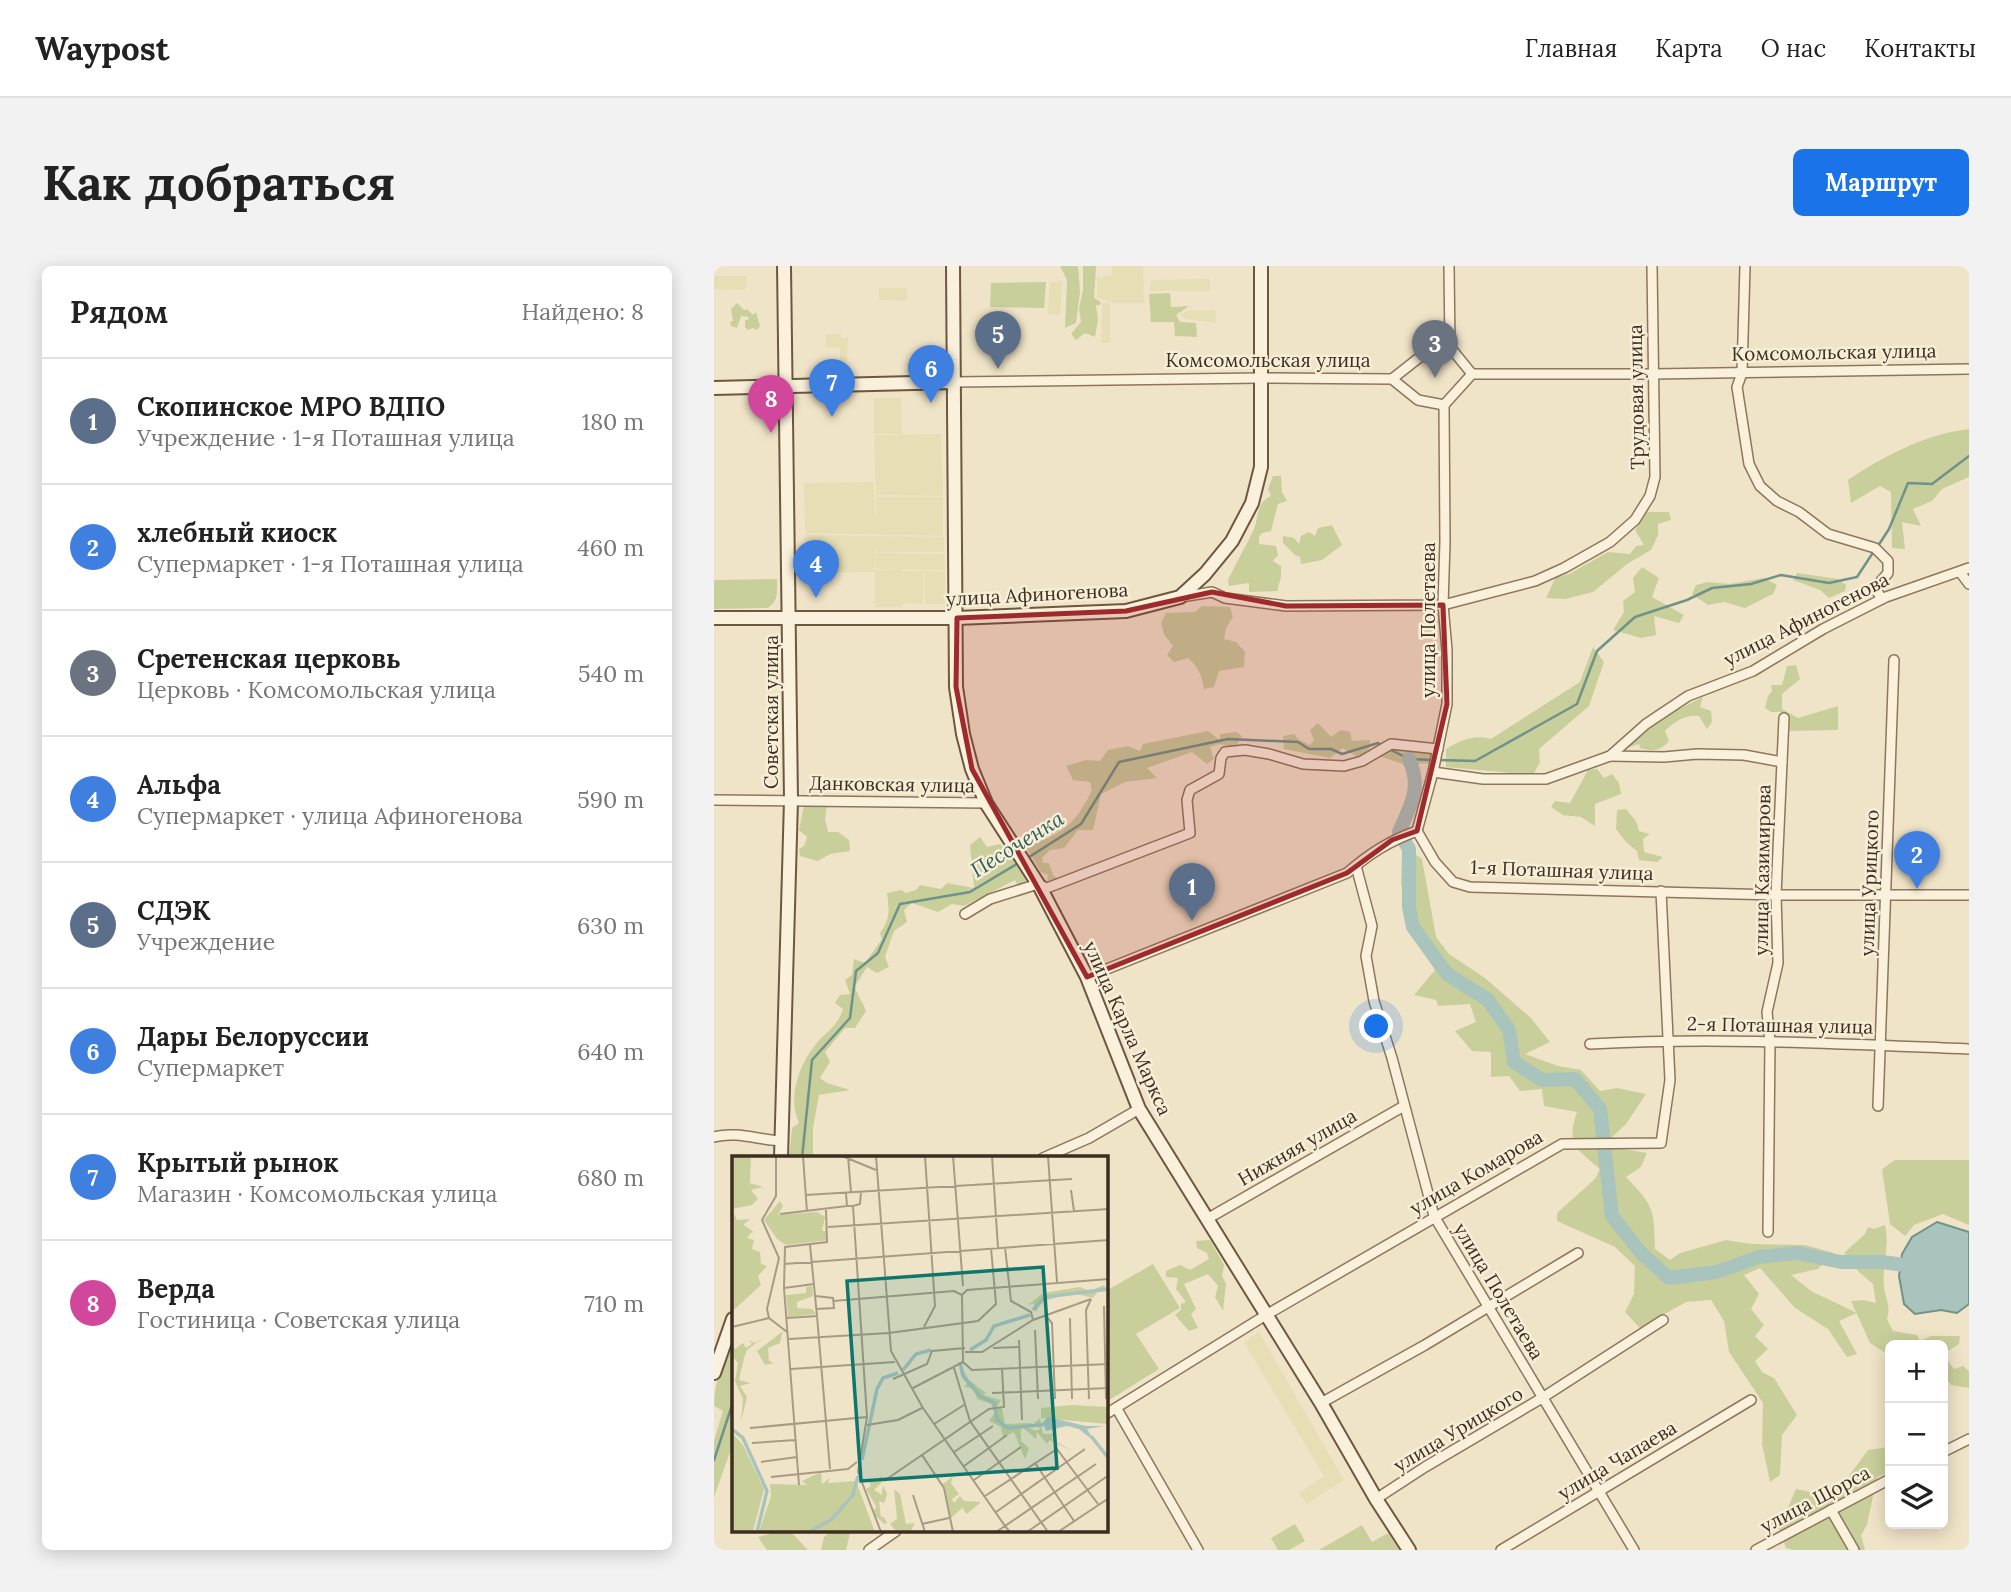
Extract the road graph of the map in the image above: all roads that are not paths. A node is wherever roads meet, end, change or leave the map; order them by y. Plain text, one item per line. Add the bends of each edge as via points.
1 (784, 266) edge
2 (953, 266) edge
3 (1261, 266) edge
4 (1449, 266) edge
5 (1652, 266) edge
6 (1745, 266) edge
7 (1450, 347) junction
8 (1969, 369) edge
9 (1742, 373) junction
10 (1472, 374) junction
11 (1653, 374) junction
12 (1260, 377) junction
13 (1392, 379) junction
14 (954, 382) junction
15 (784, 387) junction
16 (714, 388) edge
17 (1444, 405) junction
18 (1964, 570) edge
19 (1969, 584) edge
20 (1180, 597) junction
21 (1882, 599) junction
22 (1443, 605) junction
23 (714, 618) edge
24 (957, 618) junction
25 (790, 619) junction
26 (1894, 660) dead end
27 (1784, 718) dead end
28 (1438, 749) junction
29 (1611, 756) junction
30 (1782, 762) junction
31 (1433, 772) junction
32 (714, 800) edge
33 (791, 800) junction
34 (986, 803) junction
35 (1417, 831) junction
36 (1356, 866) junction
37 (1038, 884) junction
38 (1661, 891) junction
39 (1776, 895) junction
40 (1969, 895) edge
41 (1885, 896) junction
42 (965, 914) dead end
43 (1087, 977) junction
44 (1668, 1040) junction
45 (1770, 1041) junction
46 (1590, 1044) dead end
47 (1881, 1045) junction
48 (1969, 1049) edge
49 (1404, 1106) junction
50 (1878, 1106) dead end
51 (1139, 1109) junction
52 (714, 1137) edge
53 (782, 1141) junction
54 (781, 1156) edge
55 (1048, 1156) edge
56 (1434, 1216) junction
57 (1207, 1219) junction
58 (1768, 1232) dead end
59 (1578, 1253) dead end
60 (1490, 1306) junction
61 (1266, 1315) junction
62 (1663, 1320) dead end
63 (732, 1322) edge
64 (714, 1373) edge
65 (1542, 1398) junction
66 (1751, 1400) dead end
67 (1321, 1403) junction
68 (1117, 1409) junction
69 (1108, 1413) edge
70 (1969, 1439) edge
71 (1948, 1450) edge
72 (1885, 1482) edge
73 (1600, 1490) junction
74 (1376, 1499) junction
75 (1832, 1510) junction
76 (896, 1532) edge
77 (869, 1550) edge
78 (1198, 1550) edge
79 (1409, 1550) edge
80 (1501, 1550) edge
81 (1634, 1550) edge
82 (1756, 1550) edge
83 (1854, 1550) edge

1 - 15 street, Советская улица
2 - 14 street, улица Карла Маркса
3 - 12 street
4 - 7 street
5 - 11 street, Трудовая улица
6 - 9 street
7 - 10 street
7 - 13 street via 1420,357
8 - 9 street, Комсомольская улица
9 - 11 street, Комсомольская улица
9 - 21 street via 1737,387 1749,464 1760,486 1828,534 1875,548 1888,561 1888,573 1875,588
10 - 11 street, Комсомольская улица
10 - 17 street
11 - 22 street, Трудовая улица via 1655,477 1635,520 1610,542 1535,581
12 - 13 street, Комсомольская улица
12 - 14 street, Комсомольская улица
12 - 20 street via 1261,467 1252,503 1232,541
13 - 17 street, Комсомольская улица via 1418,400
14 - 15 street, Комсомольская улица
14 - 24 street, улица Карла Маркса
15 - 16 street, Комсомольская улица
15 - 25 street, Советская улица
17 - 22 street, улица Полетаева
18 - 19 street
18 - 21 street, улица Афиногенова
20 - 22 street, улица Афиногенова via 1212,592 1286,606
20 - 24 street, улица Афиногенова via 1126,611
21 - 29 street, улица Афиногенова via 1753,671 1688,696 1646,724
22 - 28 street, улица Полетаева via 1447,704
23 - 25 street, улица Афиногенова
24 - 25 street, улица Афиногенова
24 - 34 street, улица Карла Маркса via 956,687 963,734
25 - 33 street, Советская улица
26 - 41 street, улица Урицкого
27 - 30 street, улица Казимирова
28 - 31 street, улица Полетаева
28 - 37 street via 1391,744 1343,766 1303,764 1245,750 1225,752 1219,774 1190,790 1190,833 1047,888
29 - 30 street via 1744,755
29 - 31 street, улица Афиногенова via 1546,779 1483,779
30 - 39 street, улица Казимирова
31 - 35 street, улица Полетаева
32 - 33 street, Данковская улица
33 - 34 street, Данковская улица
33 - 53 street, Советская улица
34 - 37 street, улица Карла Маркса
35 - 36 street via 1392,840
35 - 38 street, 1-я Поташная улица via 1453,882 1470,887
36 - 43 street
36 - 49 street, улица Полетаева via 1372,926 1366,956 1374,1001
37 - 42 street via 990,899
37 - 43 street, улица Карла Маркса
38 - 39 street, 1-я Поташная улица
38 - 44 street, улица Комарова
39 - 41 street, 1-я Поташная улица
39 - 45 street, улица Казимирова via 1779,963 1767,1012
40 - 41 street, 1-я Поташная улица
41 - 47 street, улица Урицкого
43 - 51 street, улица Карла Маркса
44 - 45 street, 2-я Поташная улица
44 - 46 street, 2-я Поташная улица
44 - 56 street, улица Комарова via 1670,1080 1661,1143 1562,1143
45 - 47 street, 2-я Поташная улица
45 - 58 street, улица Казимирова
47 - 48 street, 2-я Поташная улица
47 - 50 street, улица Урицкого
49 - 56 street, улица Полетаева
49 - 57 street, Нижняя улица
51 - 55 street
51 - 57 street, улица Карла Маркса
52 - 53 street via 730,1133
53 - 54 street, Советская улица
56 - 60 street, улица Полетаева
56 - 61 street, улица Комарова
57 - 61 street, улица Карла Маркса
59 - 60 street
60 - 65 street, улица Полетаева
60 - 67 street
61 - 67 street, улица Карла Маркса
61 - 68 street, улица Комарова
62 - 65 street, улица Урицкого
63 - 64 street
65 - 73 street, улица Полетаева
65 - 74 street, улица Урицкого
66 - 73 street, улица Чапаева
67 - 74 street, улица Карла Маркса
68 - 69 street, улица Комарова
68 - 78 street
70 - 71 street
72 - 75 street, улица Щорса
73 - 80 street, улица Чапаева
73 - 81 street, улица Полетаева
74 - 79 street, улица Карла Маркса
75 - 82 street, улица Щорса
75 - 83 street
76 - 77 street

